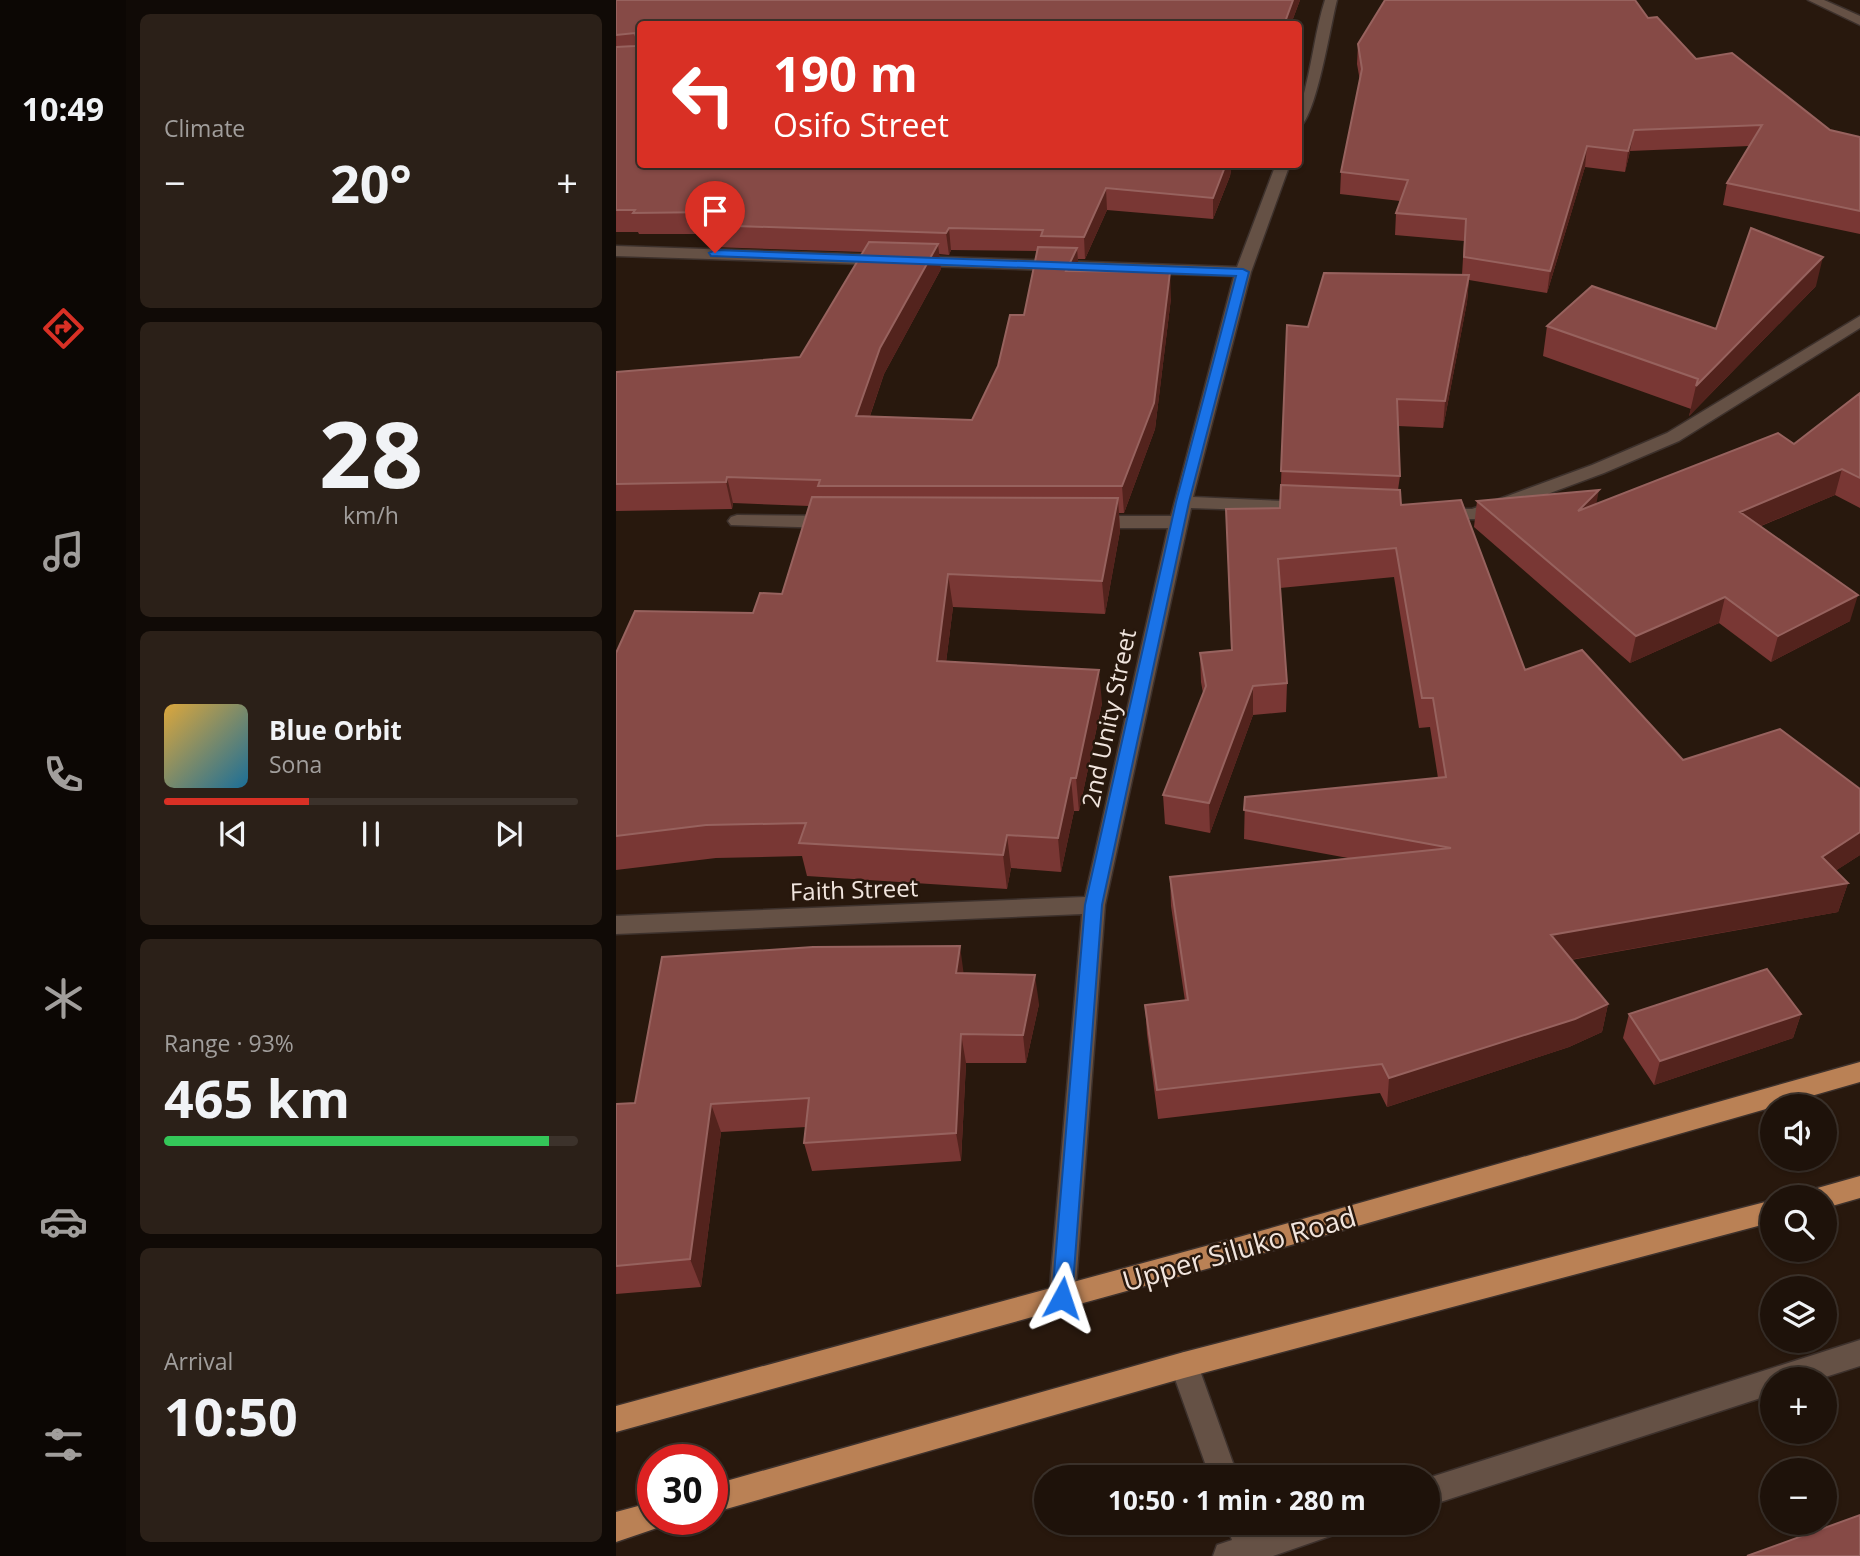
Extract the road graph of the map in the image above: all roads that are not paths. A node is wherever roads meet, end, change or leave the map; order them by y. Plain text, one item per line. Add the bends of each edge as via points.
1 (1331, 0) edge
2 (1814, 0) edge
3 (1860, 21) edge
4 (1305, 87) edge
5 (1282, 168) edge
6 (616, 251) edge
7 (1243, 272) junction
8 (1860, 321) edge
9 (1321, 508) edge
10 (1180, 512) junction
11 (1418, 513) edge
12 (737, 521) dead end
13 (857, 522) edge
14 (1071, 522) edge
15 (1094, 905) junction
16 (616, 925) edge
17 (1860, 1072) edge
18 (1860, 1187) edge
19 (1837, 1193) edge
20 (1760, 1215) edge
21 (1062, 1298) junction
22 (1860, 1353) edge
23 (1184, 1365) junction
24 (1817, 1367) edge
25 (1760, 1385) edge
26 (616, 1419) edge
27 (1220, 1465) edge
28 (1440, 1488) edge
29 (728, 1494) edge
30 (637, 1521) edge
31 (616, 1527) edge
32 (1283, 1535) edge
33 (1242, 1546) edge

1 - 4 street
2 - 3 street
5 - 7 street, 2nd Unity Street
6 - 7 street
7 - 10 street, 2nd Unity Street
8 - 11 street via 1661,443 1474,515
9 - 10 street
10 - 14 street
10 - 15 street, 2nd Unity Street
12 - 13 street
15 - 16 street, Faith Street
15 - 21 street, 2nd Unity Street
17 - 21 main road, Upper Siluko Road
18 - 19 main road
20 - 23 main road
21 - 26 main road, Upper Siluko Road
22 - 24 street
23 - 27 street
23 - 29 main road
25 - 28 street
30 - 31 main road
32 - 33 street

